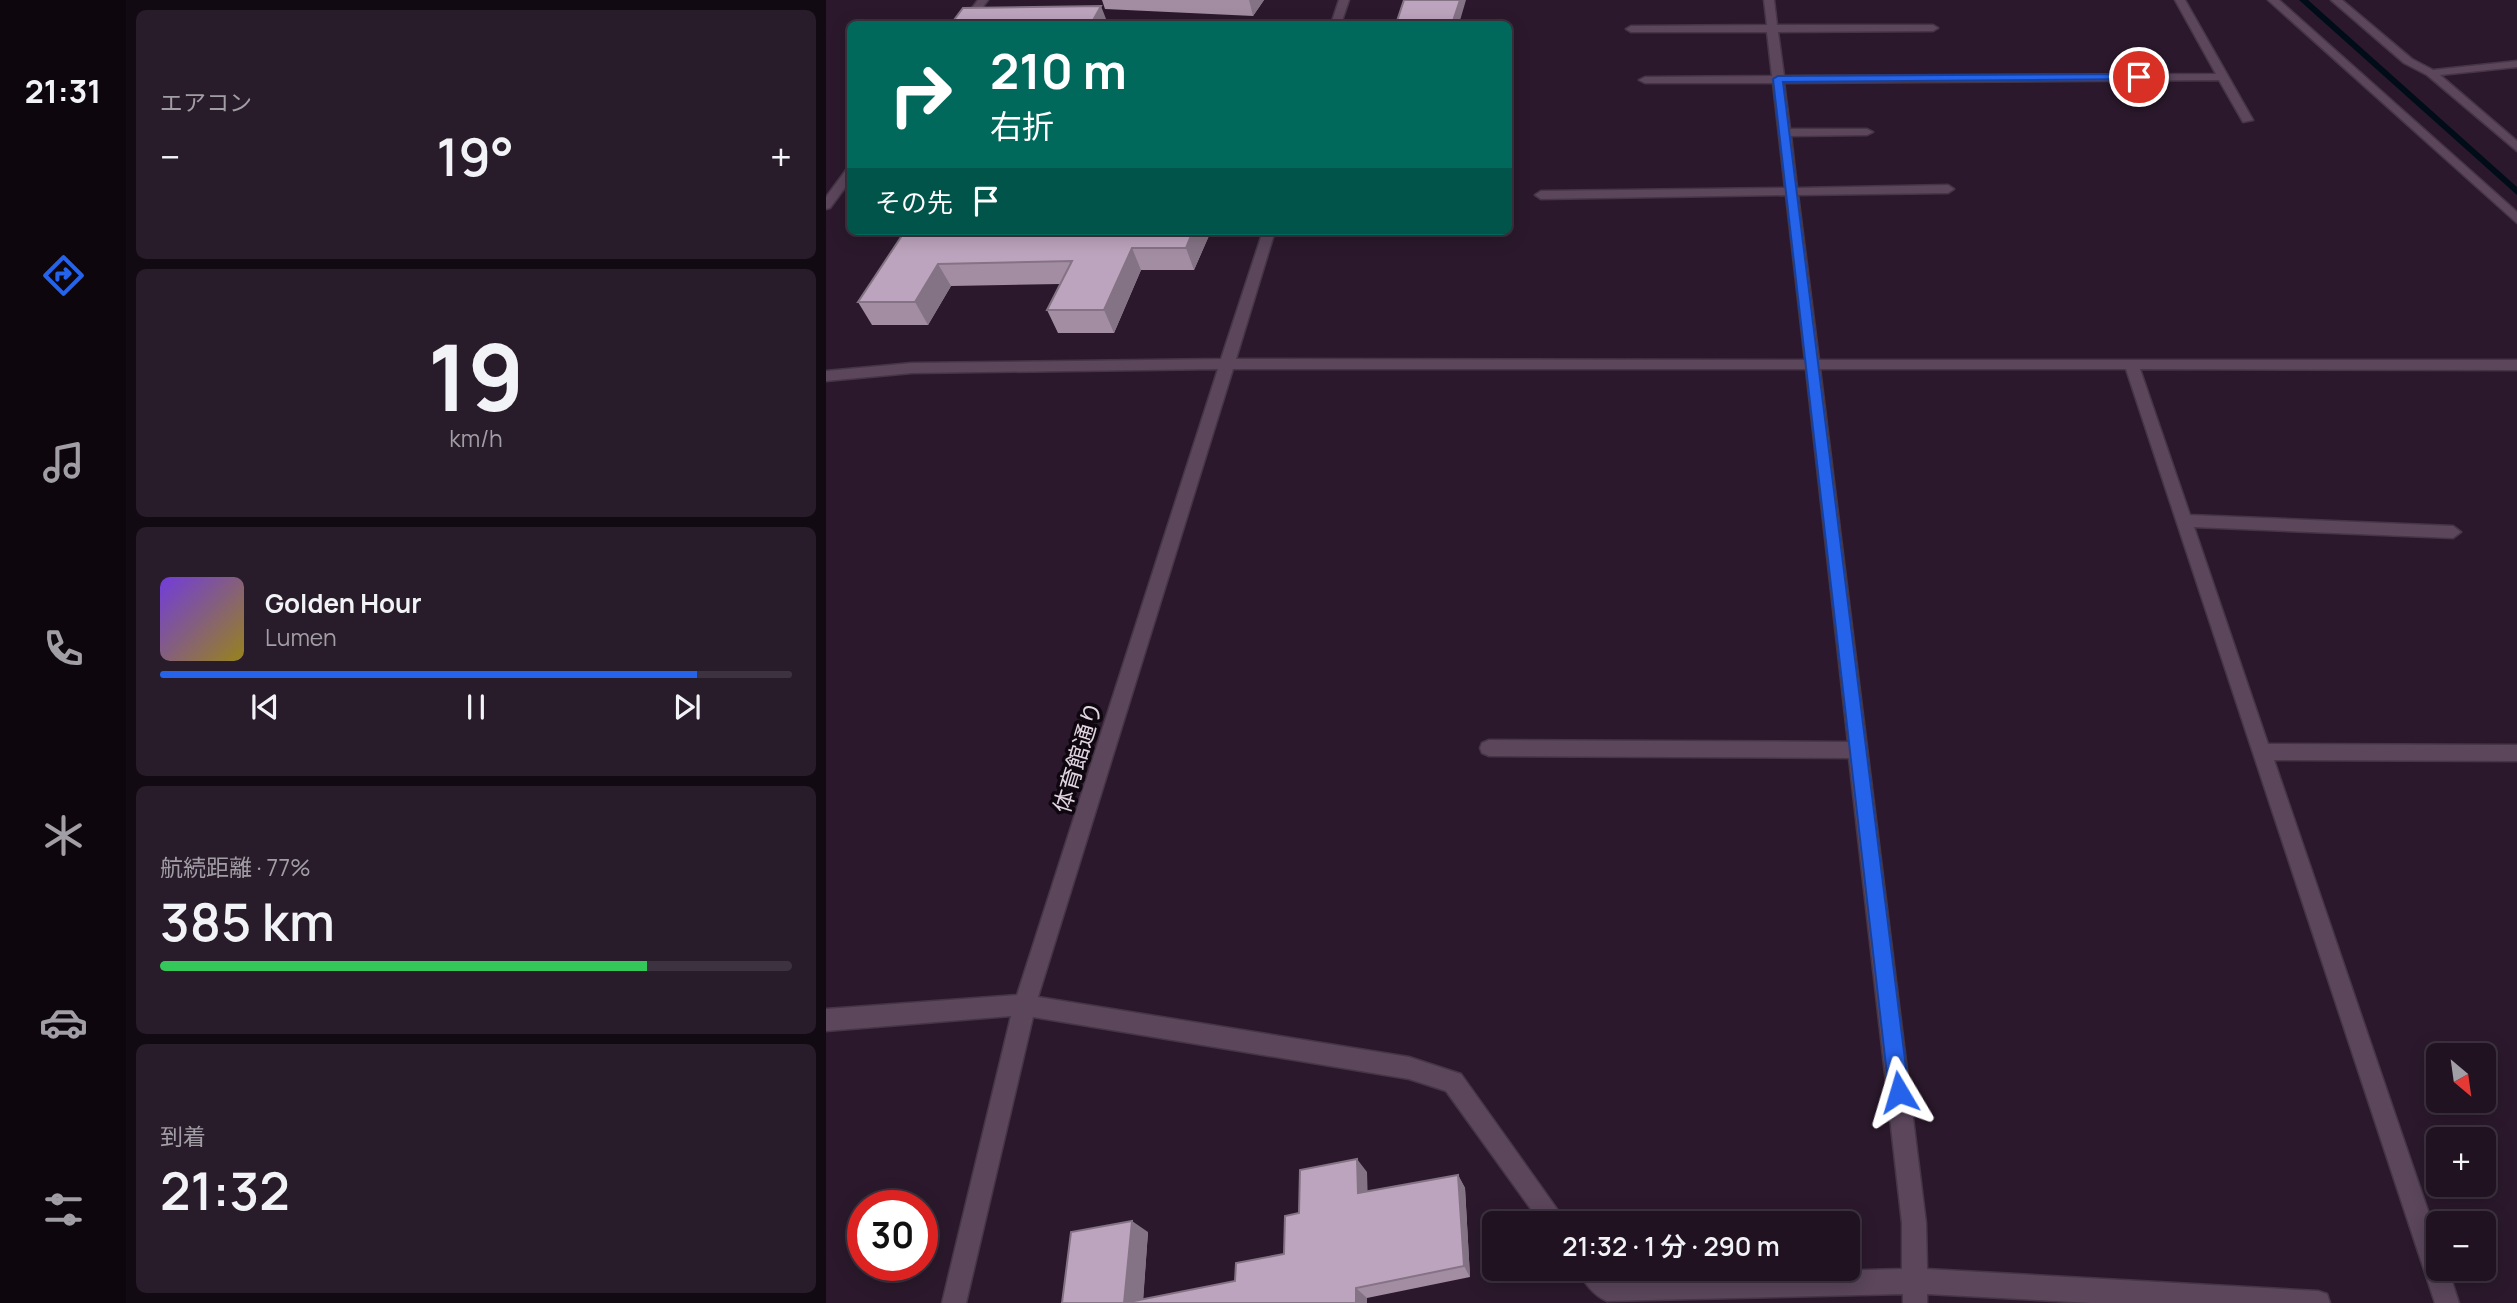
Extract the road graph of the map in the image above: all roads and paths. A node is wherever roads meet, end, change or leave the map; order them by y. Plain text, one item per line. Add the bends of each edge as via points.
1 (983, 0) edge
2 (1344, 0) edge
3 (1769, 0) edge
4 (2180, 0) edge
5 (2273, 0) edge
6 (2336, 0) edge
7 (967, 21) edge
8 (1337, 21) edge
9 (1933, 28) dead end
10 (1631, 29) dead end
11 (1771, 29) junction
12 (2517, 64) edge
13 (2431, 73) junction
14 (2223, 77) junction
15 (1778, 79) junction
16 (1645, 80) dead end
17 (2246, 121) dead end
18 (1867, 132) dead end
19 (1784, 133) junction
20 (2517, 147) edge
21 (847, 177) edge
22 (1948, 189) dead end
23 (1792, 192) junction
24 (1541, 195) dead end
25 (826, 205) edge
26 (2517, 219) edge
27 (1268, 235) edge
28 (1226, 364) junction
29 (2517, 365) edge
30 (2132, 366) junction
31 (1813, 367) junction
32 (826, 376) edge
33 (2184, 522) junction
34 (2453, 532) dead end
35 (1489, 748) dead end
36 (1858, 750) junction
37 (2262, 752) junction
38 (2517, 753) edge
39 (1026, 1005) junction
40 (826, 1020) edge
41 (1546, 1211) edge
42 (1600, 1281) edge
43 (1914, 1292) edge
44 (954, 1303) edge
45 (2318, 1303) edge
46 (2447, 1303) edge

1 - 7 street
2 - 8 street
3 - 11 street
4 - 14 street
5 - 26 street
6 - 13 street via 2408,61
9 - 11 street
10 - 11 street
11 - 15 street
12 - 13 street
13 - 20 street
14 - 15 street
14 - 17 street
15 - 16 street
15 - 19 street
18 - 19 street
19 - 23 street
21 - 25 street
22 - 23 street
23 - 24 street
23 - 31 street
27 - 28 street, 体育館通り
28 - 31 street
28 - 32 street via 912,368
28 - 39 street, 体育館通り
29 - 30 street
30 - 31 street
30 - 33 street
31 - 36 street
33 - 34 street
33 - 37 street
35 - 36 street
36 - 43 street via 1914,1223
37 - 38 street
37 - 46 street
39 - 40 street
39 - 41 street via 1409,1068 1453,1082
39 - 44 street, 体育館通り
42 - 43 street via 1607,1289
43 - 45 street

